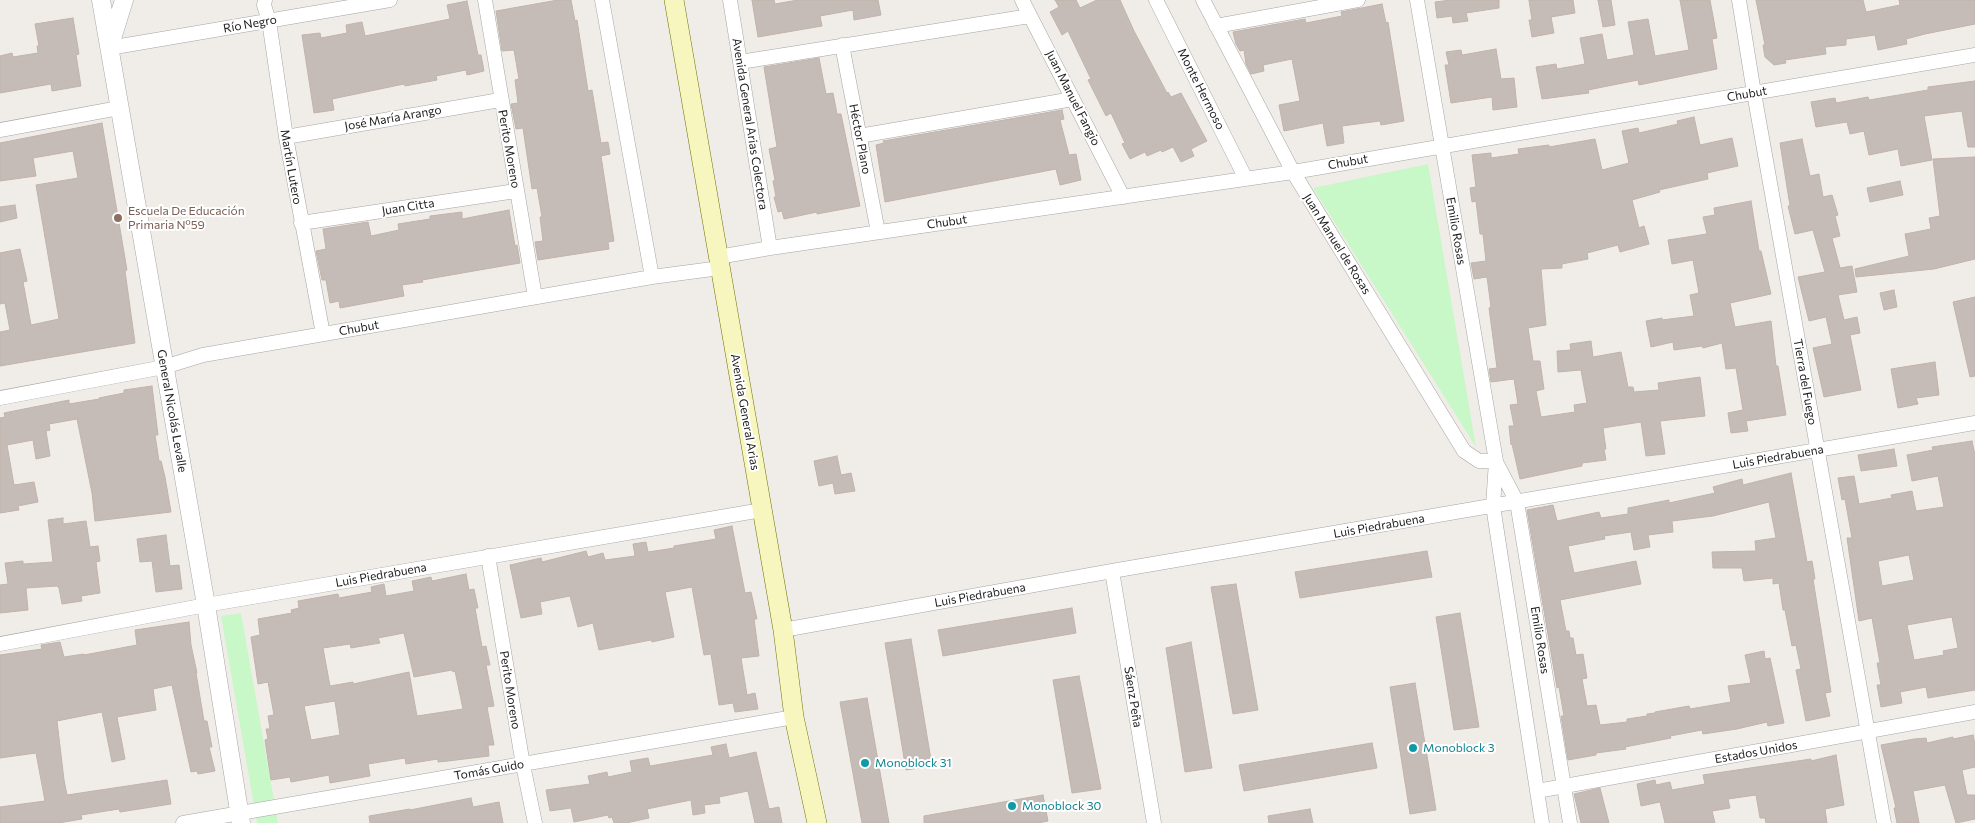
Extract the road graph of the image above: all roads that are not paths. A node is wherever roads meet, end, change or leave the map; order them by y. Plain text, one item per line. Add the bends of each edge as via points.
1 (101, 0) edge
2 (124, 0) edge
3 (265, 0) edge
4 (390, 0) edge
5 (485, 0) edge
6 (602, 0) edge
7 (674, 0) edge
8 (730, 0) edge
9 (1022, 0) edge
10 (1156, 0) edge
11 (1203, 0) edge
12 (1358, 0) edge
13 (1417, 0) edge
14 (1739, 0) edge
15 (1030, 16) junction
16 (269, 21) junction
17 (1216, 26) junction
18 (842, 45) junction
19 (109, 48) junction
20 (1975, 55) edge
21 (740, 62) junction
22 (1754, 93) junction
23 (1073, 99) junction
24 (500, 100) junction
25 (119, 108) junction
26 (0, 130) edge
27 (859, 136) junction
28 (286, 137) junction
29 (1442, 146) junction
30 (1293, 172) junction
31 (1246, 178) junction
32 (516, 191) junction
33 (1123, 196) junction
34 (301, 223) junction
35 (878, 232) junction
36 (770, 248) junction
37 (719, 262) junction
38 (652, 277) junction
39 (535, 297) junction
40 (323, 334) junction
41 (164, 367) junction
42 (0, 398) edge
43 (1975, 423) edge
44 (1817, 450) junction
45 (1496, 461) junction
46 (1517, 502) junction
47 (1493, 506) junction
48 (762, 510) junction
49 (488, 556) junction
50 (1112, 571) junction
51 (206, 605) junction
52 (783, 630) junction
53 (0, 644) edge
54 (1975, 712) edge
55 (794, 717) junction
56 (1867, 732) junction
57 (523, 765) junction
58 (1564, 786) junction
59 (1537, 791) junction
60 (240, 818) edge
61 (183, 823) edge
62 (535, 823) edge
63 (817, 823) edge
64 (1154, 823) edge
65 (1542, 823) edge
66 (1570, 823) edge
67 (1884, 823) edge

1 - 19 street, General Nicolás Levalle
2 - 19 street
3 - 16 street, Martín Lutero
4 - 16 street, Río Negro
5 - 24 street, Perito Moreno
6 - 38 street
7 - 37 main road, Avenida General Arias
8 - 21 street, Avenida General Arias Colectora
9 - 15 street, Juan Manuel Fangio
10 - 31 street, Monte Hermoso
11 - 17 street, Juan Manuel de Rosas
12 - 17 street
13 - 29 street, Emilio Rosas
14 - 22 street, Tierra del Fuego
15 - 18 street
15 - 23 street, Juan Manuel Fangio
16 - 19 street, Río Negro
16 - 28 street, Martín Lutero
17 - 30 street, Juan Manuel de Rosas
18 - 21 street
18 - 27 street, Héctor Plano
19 - 25 street, General Nicolás Levalle
20 - 22 street, Chubut
21 - 36 street, Avenida General Arias Colectora
22 - 29 street, Chubut
22 - 44 street, Tierra del Fuego
23 - 27 street
23 - 33 street, Juan Manuel Fangio
24 - 28 street, José María Arango
24 - 32 street, Perito Moreno
25 - 26 street
25 - 41 street, General Nicolás Levalle
27 - 35 street, Héctor Plano
28 - 34 street, Martín Lutero
29 - 30 street, Chubut
29 - 45 street, Emilio Rosas
30 - 31 street, Chubut
30 - 45 street, Juan Manuel de Rosas via 1464,451 1479,461
31 - 33 street, Chubut
32 - 34 street, Juan Citta
32 - 39 street, Perito Moreno
33 - 35 street, Chubut
34 - 40 street, Martín Lutero
35 - 36 street, Chubut
36 - 37 street, Chubut
37 - 38 street, Chubut
37 - 48 main road, Avenida General Arias
38 - 39 street, Chubut
39 - 40 street, Chubut
40 - 41 street, Chubut via 192,357
41 - 42 street, Chubut
41 - 51 street, General Nicolás Levalle
43 - 44 street, Luis Piedrabuena
44 - 46 street, Luis Piedrabuena
44 - 56 street, Tierra del Fuego
45 - 46 street, Emilio Rosas
45 - 47 street, Emilio Rosas
46 - 47 street, Luis Piedrabuena
46 - 58 street, Emilio Rosas
47 - 50 street, Luis Piedrabuena
47 - 59 street, Emilio Rosas
48 - 49 street, Luis Piedrabuena
48 - 52 main road, Avenida General Arias
49 - 51 street, Luis Piedrabuena
49 - 57 street, Perito Moreno
50 - 52 street, Luis Piedrabuena
50 - 64 street, Sáenz Peña
51 - 53 street, Luis Piedrabuena
51 - 60 street, General Nicolás Levalle
52 - 55 main road, Avenida General Arias
54 - 56 street, Estados Unidos
55 - 57 street, Tomás Guido
55 - 63 main road, Avenida General Arias
56 - 58 street, Estados Unidos
56 - 67 street, Tierra del Fuego
57 - 60 street, Tomás Guido
57 - 62 street, Perito Moreno
58 - 59 street, Estados Unidos
58 - 66 street, Emilio Rosas
59 - 65 street, Emilio Rosas
60 - 61 street, Tomás Guido

